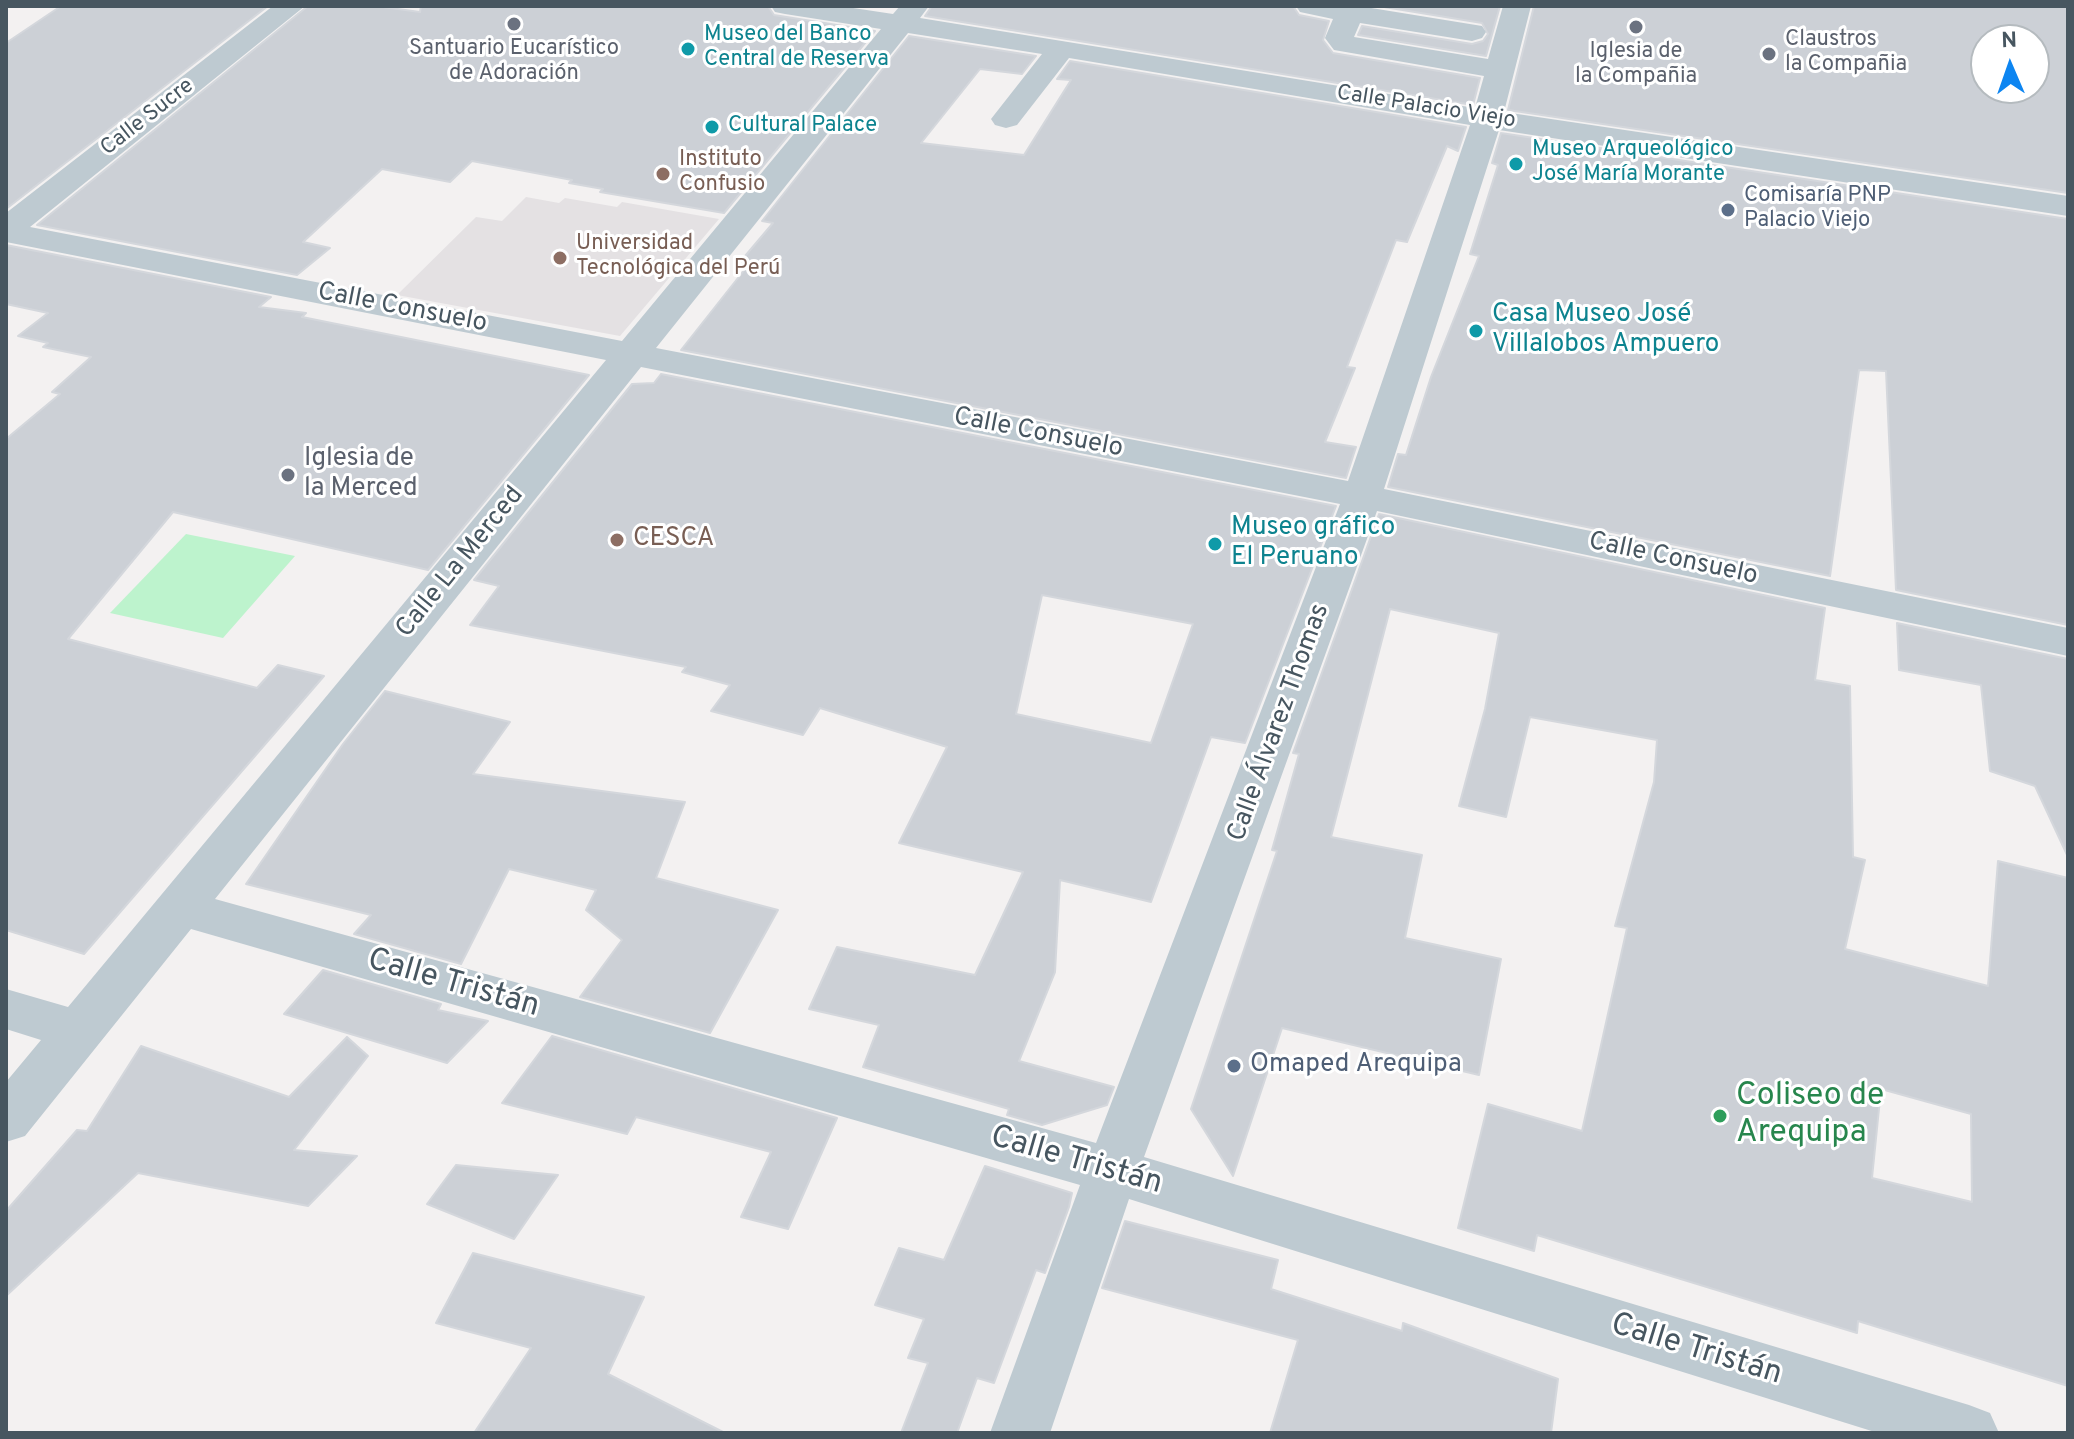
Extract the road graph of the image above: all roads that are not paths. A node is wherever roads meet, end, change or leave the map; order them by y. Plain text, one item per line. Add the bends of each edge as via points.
1 (291, 6) edge
2 (785, 6) edge
3 (1310, 6) edge
4 (1517, 6) edge
5 (1350, 13) junction
6 (909, 14) edge
7 (1472, 32) dead end
8 (1062, 48) junction
9 (1498, 69) junction
10 (1006, 119) dead end
11 (1487, 119) junction
12 (2068, 206) edge
13 (6, 230) edge
14 (634, 354) junction
15 (1361, 496) junction
16 (2068, 642) edge
17 (179, 907) junction
18 (6, 1009) edge
19 (79, 1031) junction
20 (6, 1120) edge
21 (1112, 1171) junction
22 (1020, 1433) edge
23 (1969, 1433) edge

1 - 13 street, Calle Sucre
2 - 6 street, Calle Palacio Viejo
3 - 5 street
4 - 9 street, Calle Álvarez Thomas
5 - 7 street
5 - 9 street via 1340,31 1344,44
6 - 8 street, Calle Palacio Viejo
6 - 14 street, Calle La Merced
8 - 10 street
8 - 11 street, Calle Palacio Viejo
9 - 11 street, Calle Álvarez Thomas
11 - 12 street, Calle Palacio Viejo
11 - 15 street, Calle Álvarez Thomas
13 - 14 street, Calle Consuelo
14 - 15 street, Calle Consuelo via 881,398
14 - 17 street, Calle La Merced
15 - 16 street, Calle Consuelo
15 - 21 street, Calle Álvarez Thomas
17 - 19 street, Calle La Merced
17 - 21 street, Calle Tristán
18 - 19 street
19 - 20 street, Calle La Merced
21 - 22 street, Calle Álvarez Thomas
21 - 23 street, Calle Tristán

